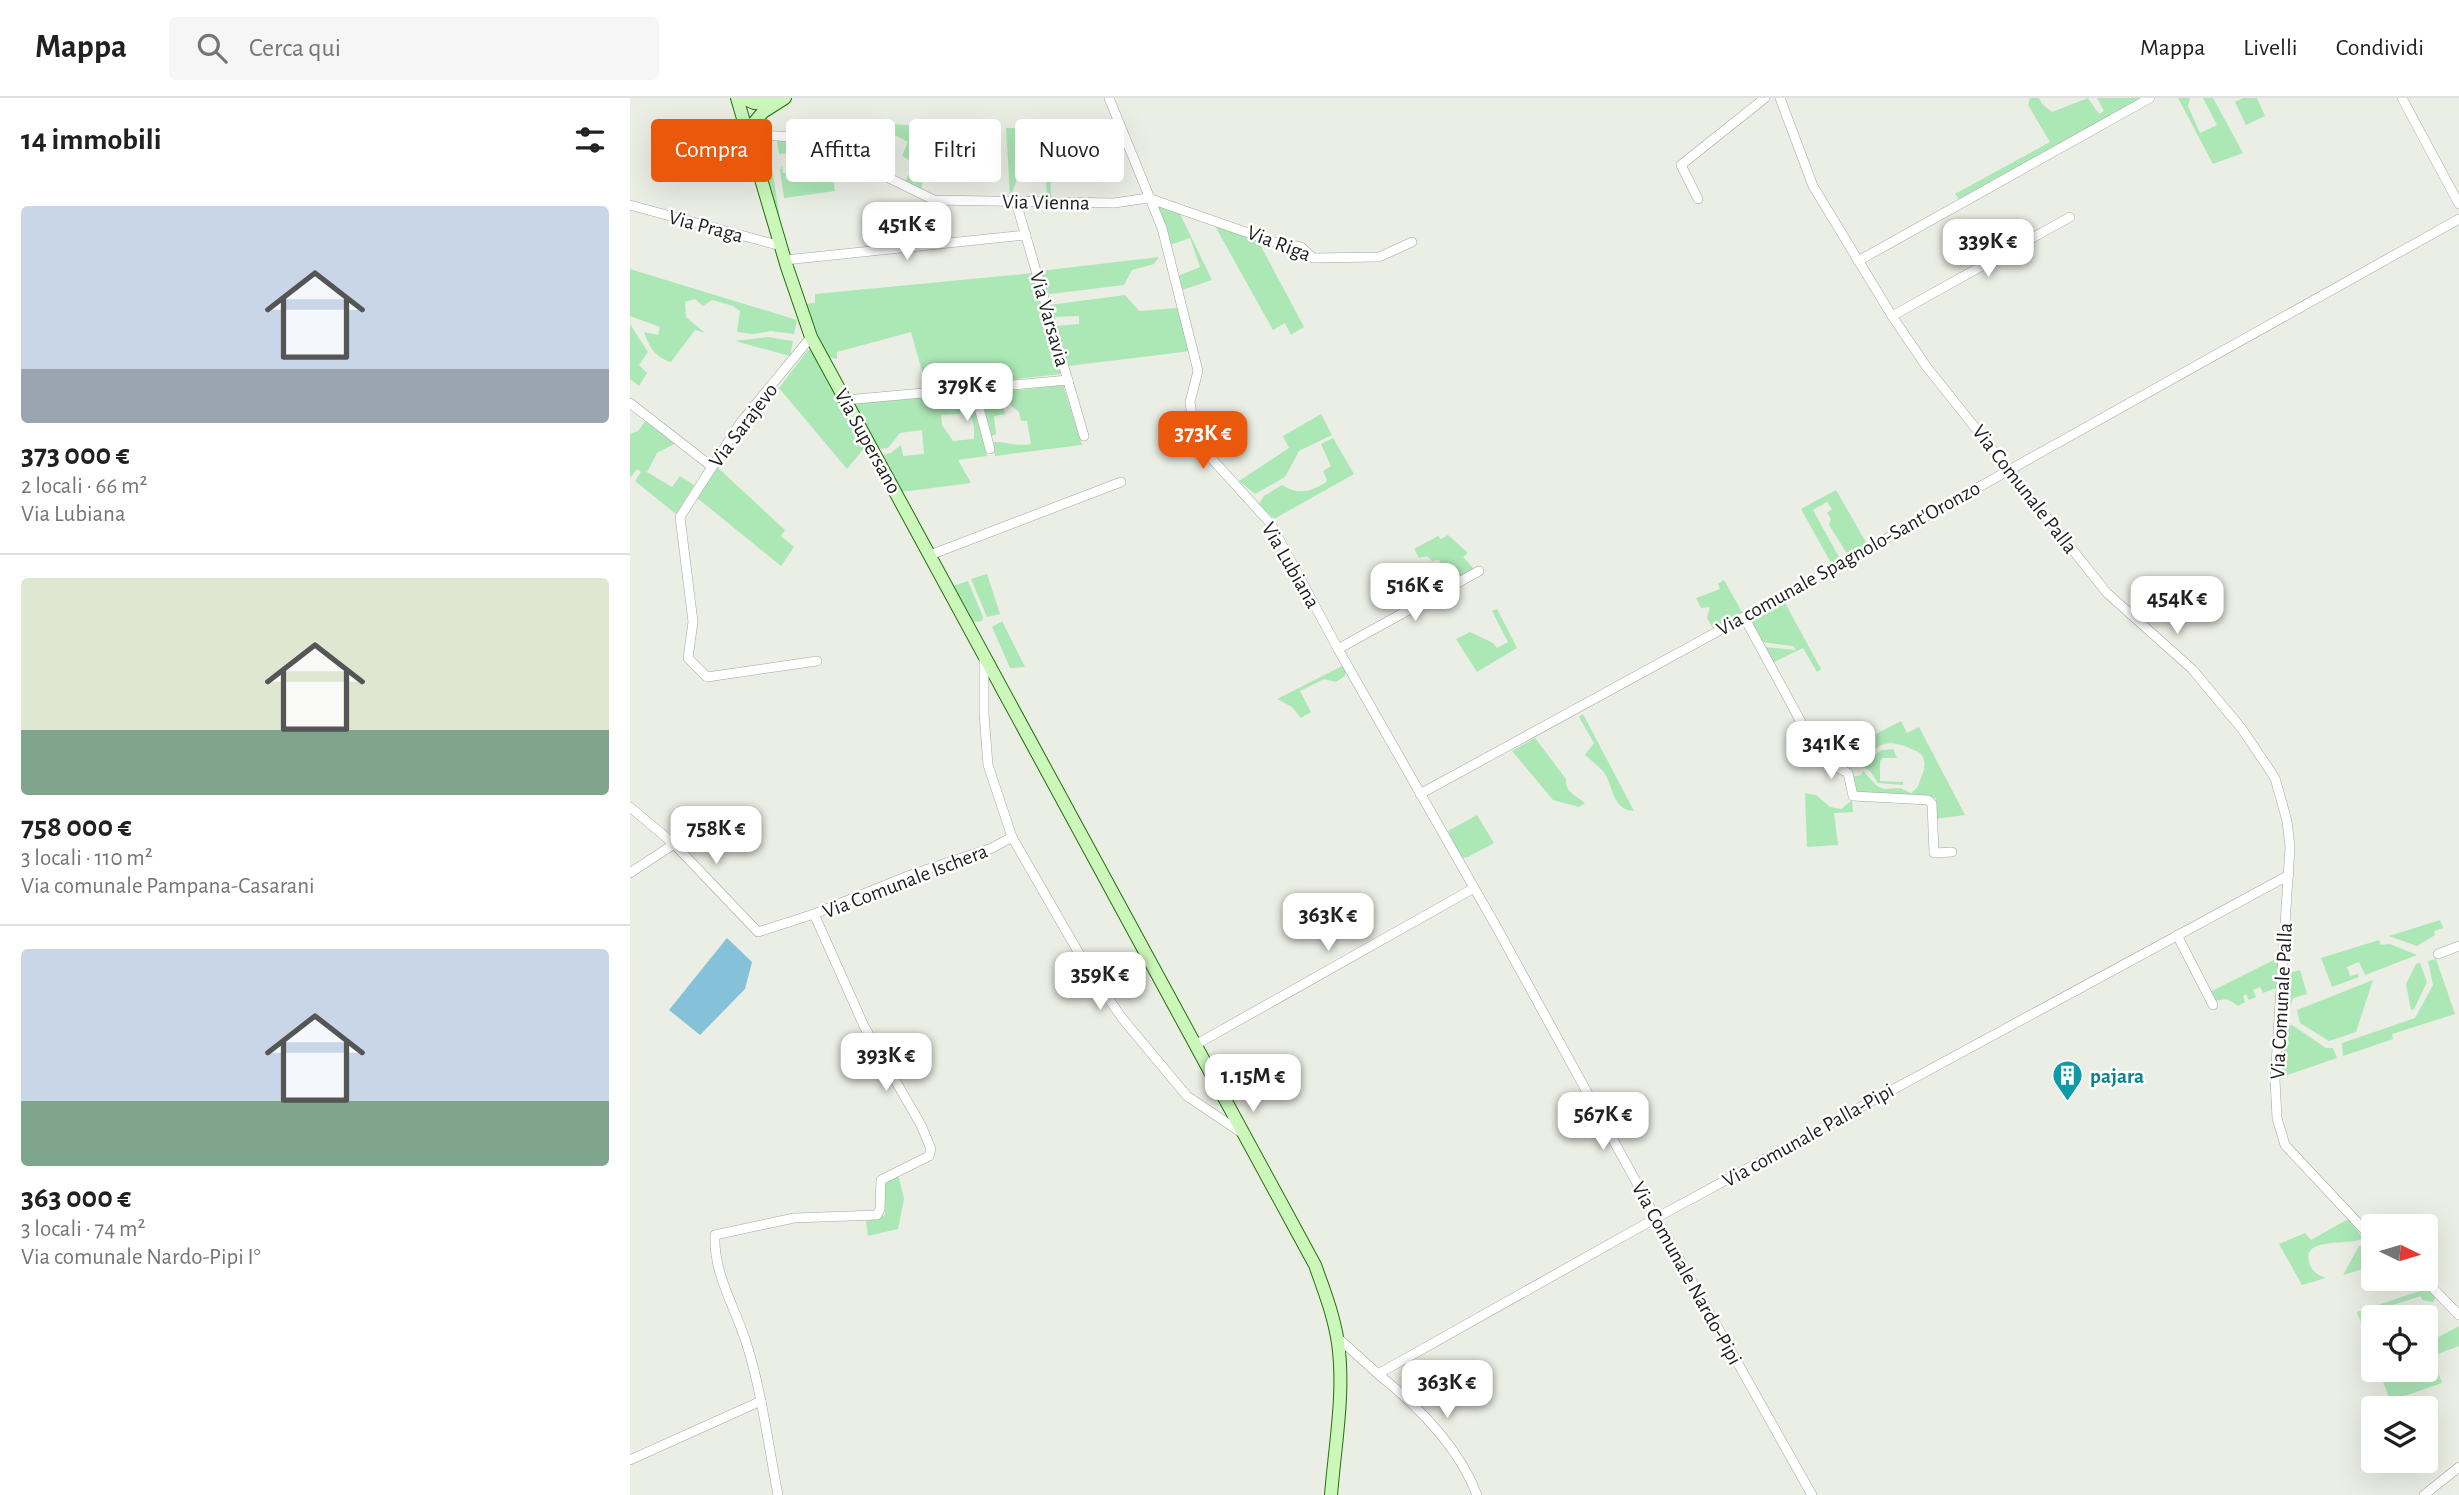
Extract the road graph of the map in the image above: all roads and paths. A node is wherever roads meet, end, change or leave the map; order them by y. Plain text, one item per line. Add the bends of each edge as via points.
1 (737, 98) edge
2 (743, 98) edge
3 (1109, 98) edge
4 (1765, 98) edge
5 (1780, 98) edge
6 (2150, 98) edge
7 (2402, 98) edge
8 (780, 101) edge
9 (744, 119) edge
10 (761, 119) edge
11 (772, 134) edge
12 (762, 182) edge
13 (1149, 198) junction
14 (1698, 199) dead end
15 (1016, 201) junction
16 (630, 205) edge
17 (2459, 205) edge
18 (2070, 216) dead end
19 (2459, 219) edge
20 (1026, 235) junction
21 (1412, 242) dead end
22 (781, 246) junction
23 (785, 260) junction
24 (1858, 261) junction
25 (1892, 316) junction
26 (811, 337) junction
27 (1068, 380) junction
28 (974, 389) junction
29 (845, 400) junction
30 (630, 402) edge
31 (1084, 436) dead end
32 (990, 449) dead end
33 (711, 466) junction
34 (2010, 468) junction
35 (1121, 482) dead end
36 (930, 555) junction
37 (1479, 572) dead end
38 (1744, 617) junction
39 (1338, 649) junction
40 (984, 657) junction
41 (817, 661) dead end
42 (1420, 794) junction
43 (630, 807) edge
44 (1012, 837) junction
45 (674, 845) junction
46 (1952, 852) dead end
47 (630, 873) edge
48 (2289, 874) junction
49 (1474, 888) junction
50 (814, 914) junction
51 (2177, 935) junction
52 (2459, 946) edge
53 (2438, 954) dead end
54 (2213, 1005) dead end
55 (1197, 1044) junction
56 (1246, 1136) junction
57 (1656, 1218) junction
58 (2361, 1226) edge
59 (2437, 1292) edge
60 (2459, 1315) edge
61 (1336, 1336) junction
62 (1378, 1374) junction
63 (761, 1401) junction
64 (630, 1460) edge
65 (2459, 1467) edge
66 (778, 1495) edge
67 (1331, 1495) edge
68 (1477, 1495) edge
69 (1812, 1495) edge
70 (2424, 1495) edge

1 - 9 street, Via Supersano
2 - 8 street via 754,103
3 - 13 street, Via Lubiana
4 - 14 street via 1681,165
5 - 24 street, Via Comunale Palla via 1813,186
6 - 24 street
7 - 17 street
8 - 10 street
11 - 15 street, Via Vienna via 807,138 934,201
12 - 22 street, Via Supersano
13 - 15 street, Via Vienna via 1114,203
13 - 21 street, Via Riga via 1274,242 1301,247 1313,258 1379,257
13 - 39 street, Via Lubiana via 1198,371 1190,402 1203,449 1271,524
15 - 20 street, Via Varsavia
16 - 22 street, Via Praga
18 - 25 street
19 - 34 street, Via comunale Spagnolo-Sant'Oronzo
20 - 23 street
20 - 27 street, Via Varsavia
22 - 23 street, Via Supersano
23 - 26 street, Via Supersano
24 - 25 street, Via Comunale Palla
25 - 34 street, Via Comunale Palla via 1926,366
26 - 29 street, Via Supersano
26 - 33 street, Via Sarajevo
27 - 28 street
27 - 31 street, Via Varsavia
28 - 29 street
28 - 32 street
29 - 36 street, Via Supersano
30 - 33 street
33 - 41 street, Via Sarajevo via 680,517 692,615 688,658 707,677
34 - 38 street, Via comunale Spagnolo-Sant'Oronzo
34 - 48 street, Via Comunale Palla via 2107,593 2192,669 2242,729 2275,778 2287,821
35 - 36 street
36 - 40 street, Via Supersano
37 - 39 street
38 - 42 street, Via comunale Spagnolo-Sant'Oronzo
38 - 46 street via 1814,746 1832,765 1848,773 1853,796 1928,800 1932,804 1934,853
39 - 42 street, Via Lubiana
40 - 44 street, Via Comunale Ischera via 988,765
40 - 55 street, Via Supersano
42 - 49 street, Via Comunale Nardo-Pipi
43 - 45 street
44 - 50 street, Via Comunale Ischera
44 - 56 street via 1088,969 1122,1018 1187,1096
45 - 47 street
45 - 50 street via 758,932
48 - 51 street, Via comunale Palla-Pipi
48 - 58 street, Via Comunale Palla via 2276,1080 2281,1136
49 - 55 street
49 - 57 street, Via Comunale Nardo-Pipi
50 - 63 street, Via Comunale Ischera via 864,1026 922,1125 930,1152 881,1180 877,1215 794,1218 715,1235 714,1250
51 - 54 street
51 - 57 street, Via comunale Palla-Pipi
52 - 53 street
55 - 56 street, Via Supersano
56 - 61 street, Via Supersano via 1315,1265
57 - 62 street, Via comunale Palla-Pipi
57 - 69 street, Via Comunale Nardo-Pipi
59 - 60 street
61 - 62 street
61 - 67 street, Via Supersano via 1340,1380
62 - 68 street via 1444,1439 1470,1476
63 - 64 street
63 - 66 street, Via Comunale Ischera
65 - 70 street

